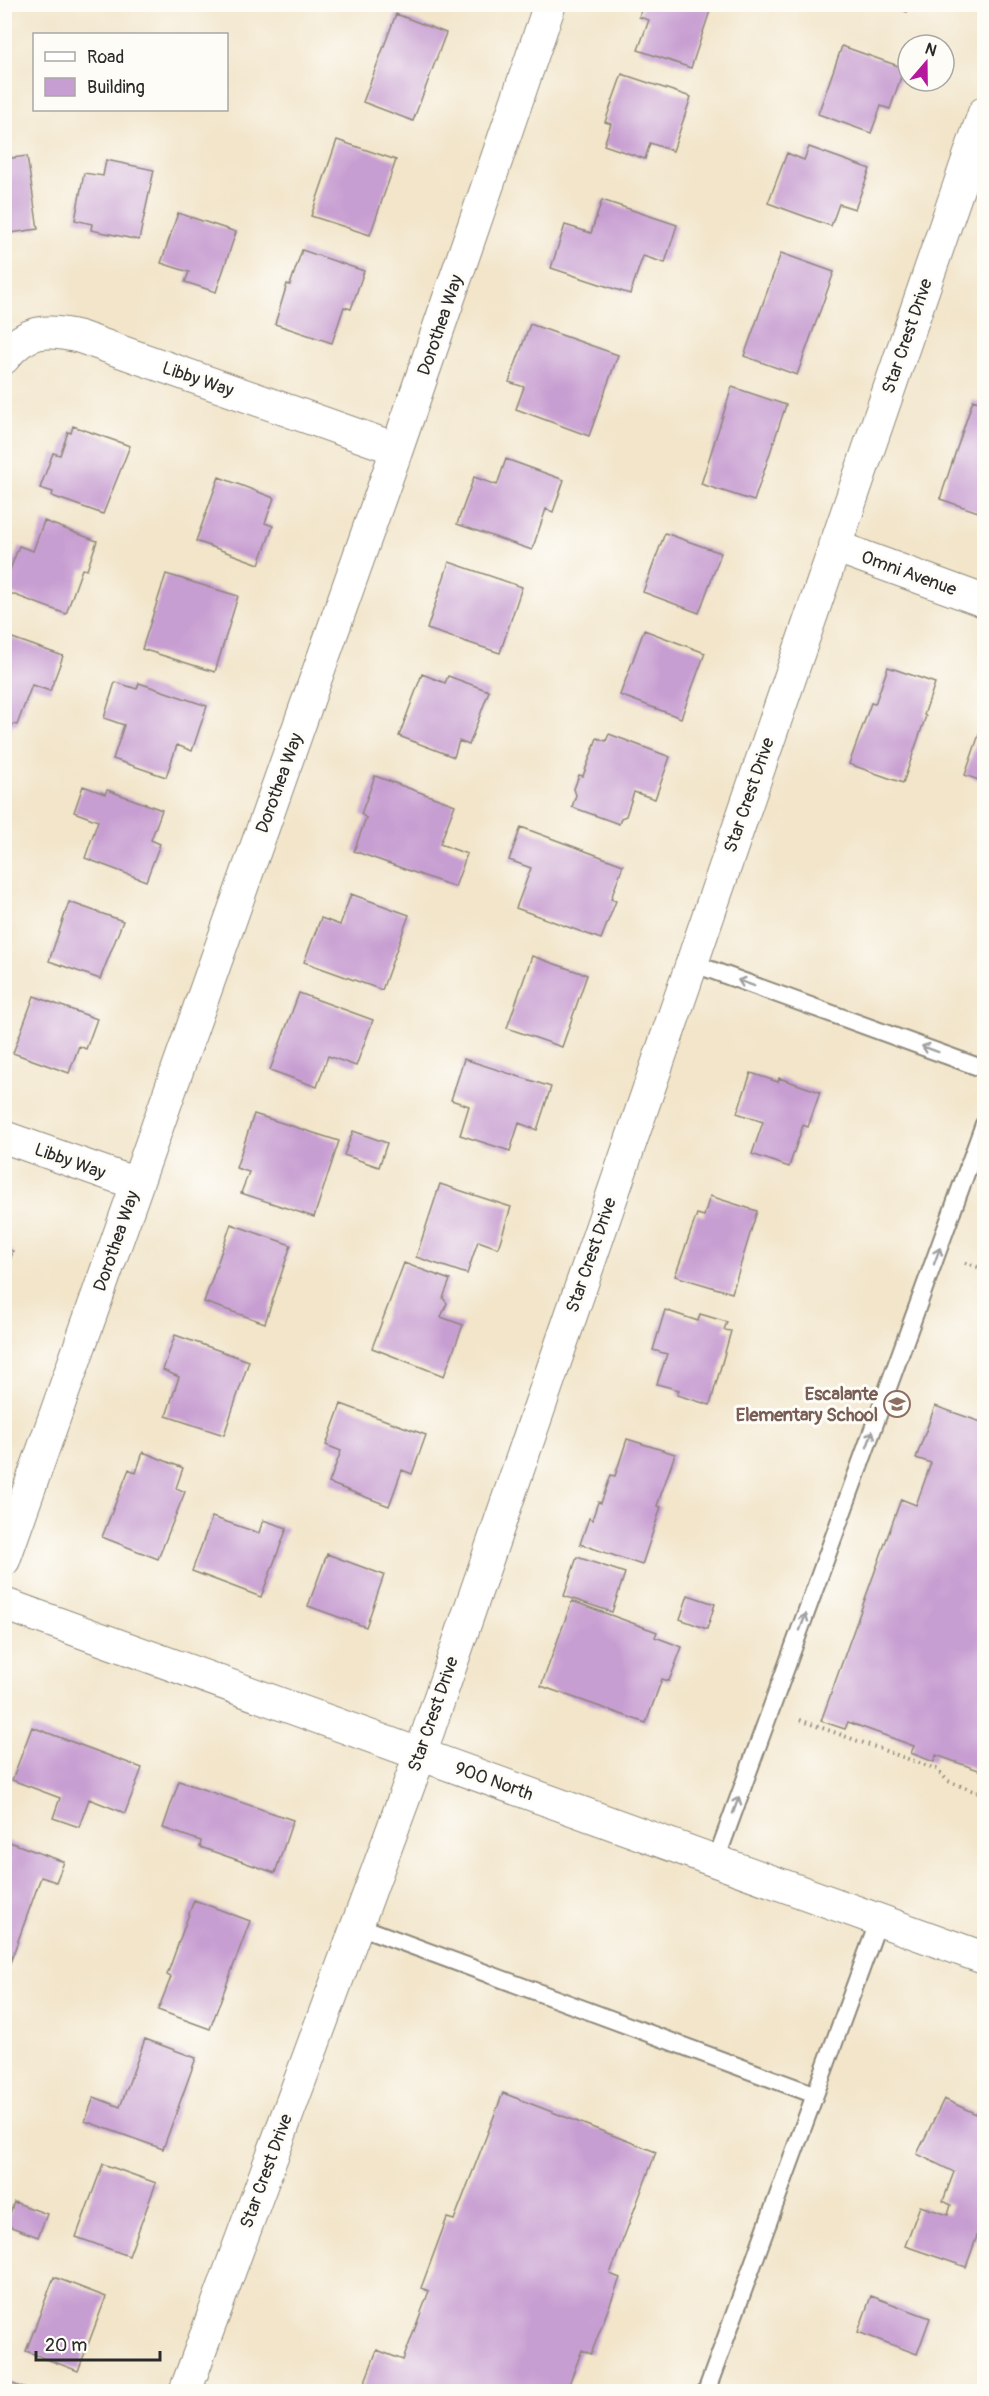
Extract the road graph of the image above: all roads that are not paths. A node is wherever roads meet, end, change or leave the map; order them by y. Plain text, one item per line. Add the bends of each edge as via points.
1 (550, 4) edge
2 (984, 113) edge
3 (4, 358) edge
4 (397, 449) junction
5 (834, 546) junction
6 (984, 601) edge
7 (692, 963) junction
8 (984, 1069) edge
9 (984, 1124) edge
10 (4, 1137) edge
11 (136, 1184) junction
12 (4, 1560) edge
13 (4, 1604) edge
14 (420, 1755) junction
15 (716, 1860) junction
16 (879, 1920) junction
17 (356, 1925) junction
18 (983, 1952) edge
19 (813, 2094) junction
20 (185, 2391) edge
21 (705, 2391) edge

1 - 4 street, Dorothea Way
2 - 5 street, Star Crest Drive
3 - 4 street, Libby Way via 28,335 45,332 80,337
4 - 11 street, Dorothea Way
5 - 6 street, Omni Avenue
5 - 7 street, Star Crest Drive
8 -> 7 lane
7 - 14 street, Star Crest Drive
15 -> 9 lane
10 - 11 street, Libby Way
11 - 12 street, Dorothea Way
13 - 14 street, 900 North
14 - 15 street, 900 North
14 - 17 street, Star Crest Drive
15 - 16 street, 900 North
16 - 18 street, 900 North
16 - 19 lane
17 - 19 lane
17 - 20 street, Star Crest Drive
19 - 21 lane

